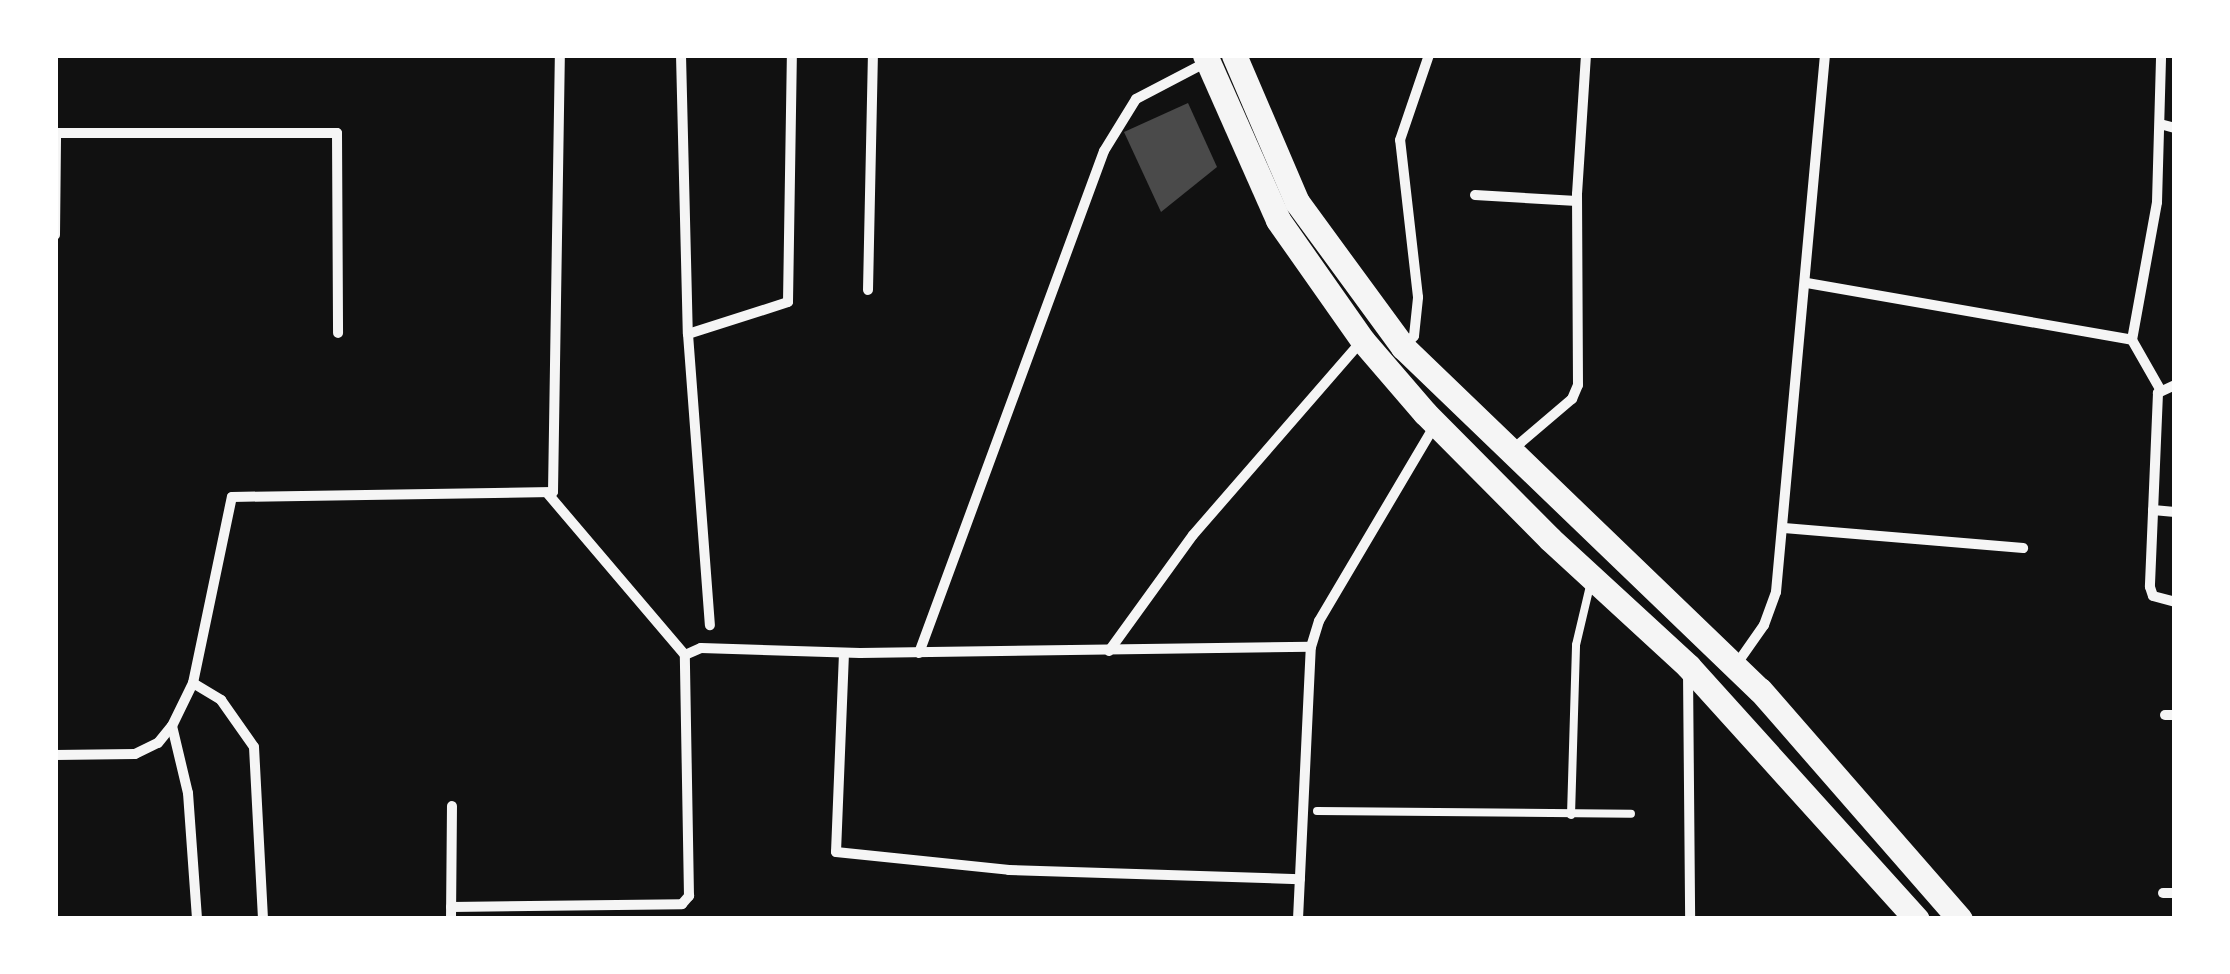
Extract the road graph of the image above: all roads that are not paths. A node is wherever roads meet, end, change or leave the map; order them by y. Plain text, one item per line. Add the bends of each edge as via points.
1 (560, 55) edge
2 (680, 55) edge
3 (792, 55) edge
4 (873, 55) edge
5 (1234, 55) edge
6 (1429, 55) edge
7 (1586, 55) edge
8 (1825, 55) edge
9 (2161, 55) edge
10 (1207, 58) edge
11 (2160, 124) junction
12 (2175, 128) edge
13 (56, 134) edge
14 (1475, 195) dead end
15 (1578, 201) junction
16 (55, 235) edge
17 (1807, 283) junction
18 (868, 290) dead end
19 (338, 333) dead end
20 (688, 334) junction
21 (1363, 340) junction
22 (2132, 340) junction
23 (1403, 347) junction
24 (2175, 385) edge
25 (2160, 388) junction
26 (1436, 424) junction
27 (1512, 450) junction
28 (548, 494) junction
29 (2154, 510) junction
30 (2175, 512) edge
31 (1784, 528) junction
32 (2023, 548) dead end
33 (1592, 577) junction
34 (2175, 602) edge
35 (710, 625) dead end
36 (1311, 647) junction
37 (1109, 651) junction
38 (844, 653) junction
39 (919, 653) junction
40 (685, 654) junction
41 (1688, 666) junction
42 (1735, 666) junction
43 (193, 683) junction
44 (172, 726) junction
45 (55, 756) edge
46 (452, 806) dead end
47 (1317, 811) dead end
48 (1631, 814) dead end
49 (1571, 815) junction
50 (1300, 879) junction
51 (451, 913) edge
52 (589, 913) edge
53 (197, 919) edge
54 (263, 919) edge
55 (1298, 919) edge
56 (1690, 919) edge
57 (1917, 919) edge
58 (1960, 919) edge

1 - 28 street via 554,486
2 - 20 street
3 - 20 street via 788,302
4 - 18 street
5 - 23 main road via 1297,202
6 - 23 street via 1400,140 1418,298 1414,336
7 - 15 street
8 - 17 street
9 - 11 street
10 - 21 main road via 1278,220
10 - 39 street via 1136,99 1104,151
11 - 12 street
11 - 22 street via 2157,202
13 - 16 street
13 - 19 street via 337,133
14 - 15 street
15 - 27 street via 1578,385 1572,400
17 - 22 street
17 - 31 street
20 - 35 street
21 - 26 main road
21 - 37 street via 1204,522
22 - 25 street
23 - 27 main road
24 - 25 street
25 - 29 street
26 - 33 main road
26 - 36 street via 1319,621
27 - 42 main road
28 - 40 street
28 - 43 street via 232,497
29 - 30 street
29 - 34 street via 2151,592
31 - 32 street
31 - 42 street via 1770,608
33 - 41 main road
33 - 49 lane via 1576,646
36 - 37 street
36 - 50 street
37 - 39 street
38 - 39 street
38 - 40 street via 701,648
38 - 50 street via 836,852 1010,870
40 - 52 street via 687,902
41 - 56 street
41 - 57 main road
42 - 58 main road
43 - 44 street
43 - 54 street via 221,700 254,748
44 - 45 street via 158,743 135,754
44 - 53 street via 188,793
46 - 51 street
47 - 49 lane
48 - 49 lane
50 - 55 street
51 - 52 street

